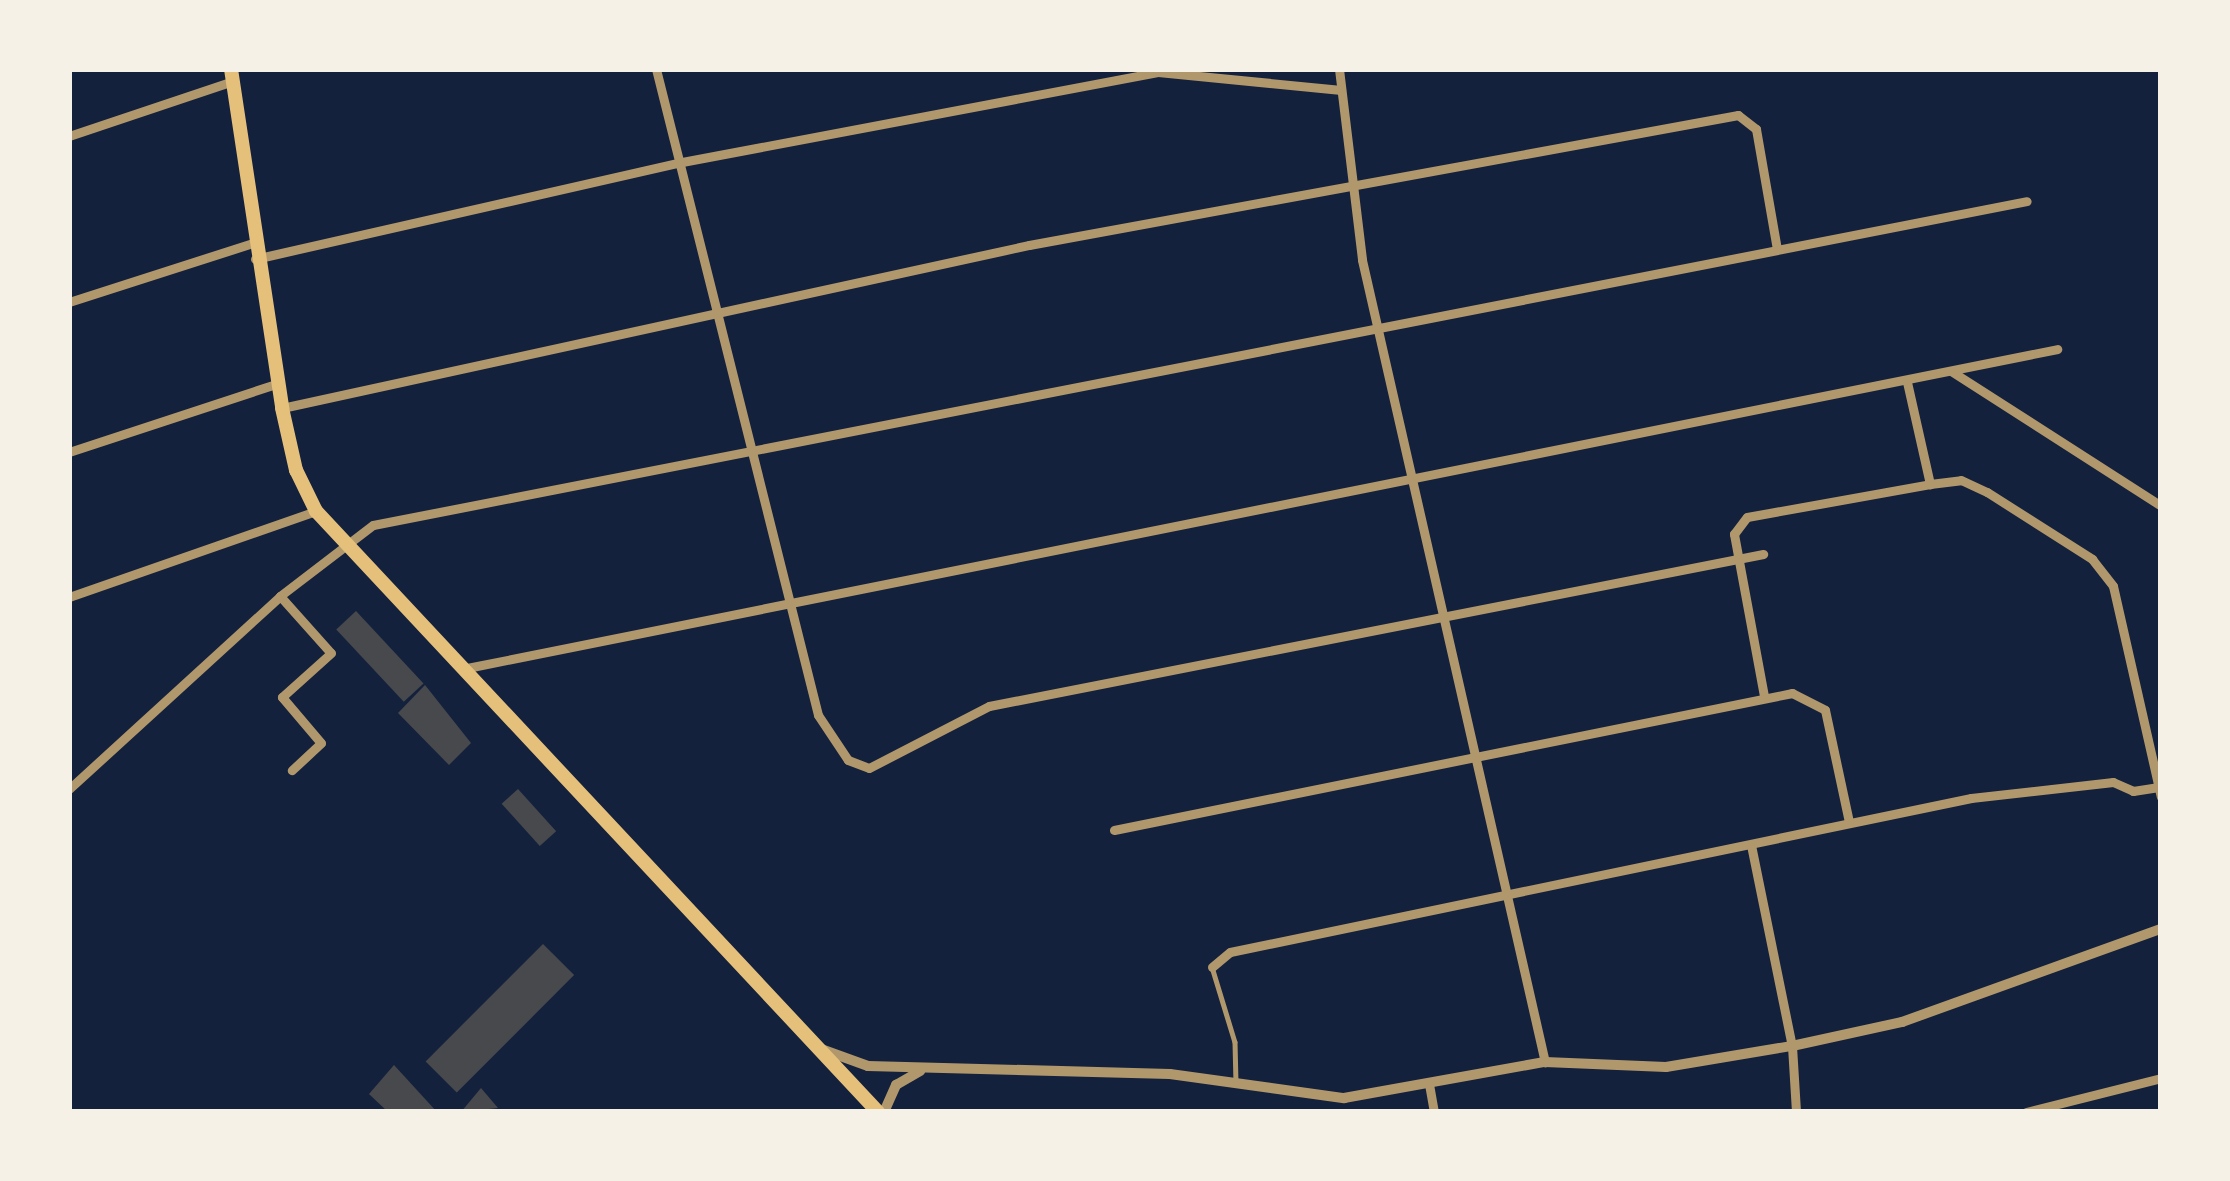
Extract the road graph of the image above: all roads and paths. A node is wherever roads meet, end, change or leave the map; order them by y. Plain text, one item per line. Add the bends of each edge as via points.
1 (656, 69) edge
2 (1339, 69) edge
3 (232, 75) edge
4 (1341, 91) junction
5 (69, 136) edge
6 (682, 162) junction
7 (1355, 185) junction
8 (2027, 201) dead end
9 (1777, 249) junction
10 (254, 251) junction
11 (69, 302) edge
12 (719, 310) junction
13 (1378, 329) junction
14 (2057, 349) dead end
15 (1951, 370) junction
16 (1907, 382) junction
17 (280, 383) junction
18 (282, 408) junction
19 (756, 451) junction
20 (69, 452) edge
21 (1412, 479) junction
22 (1930, 484) junction
23 (2161, 506) edge
24 (316, 511) junction
25 (346, 544) junction
26 (1763, 554) dead end
27 (1738, 560) junction
28 (69, 596) edge
29 (280, 596) junction
30 (788, 605) junction
31 (1442, 619) junction
32 (467, 668) junction
33 (1764, 696) junction
34 (1472, 760) junction
35 (292, 770) dead end
36 (69, 789) edge
37 (2160, 792) edge
38 (1849, 823) junction
39 (1114, 830) dead end
40 (1751, 844) junction
41 (1505, 894) junction
42 (2161, 928) edge
43 (1212, 967) joint
44 (1792, 1046) junction
45 (818, 1048) junction
46 (1545, 1062) junction
47 (929, 1068) junction
48 (2161, 1078) edge
49 (1429, 1084) junction
50 (1236, 1085) junction
51 (881, 1112) edge
52 (1434, 1112) edge
53 (1796, 1112) edge
54 (2026, 1112) edge

1 - 6 street
2 - 4 street
3 - 5 street
3 - 10 main road
4 - 6 street via 1158,72
4 - 7 street
6 - 10 street
6 - 12 street
7 - 9 street via 1738,115 1756,129
7 - 12 street
7 - 13 street
8 - 9 street
9 - 13 street
10 - 11 street
10 - 17 main road
12 - 18 street
12 - 19 street
13 - 19 street
13 - 21 street
14 - 15 street
15 - 16 street
15 - 23 street
16 - 21 street
16 - 22 street
17 - 18 main road
17 - 20 street
18 - 24 main road via 296,470
19 - 25 street via 373,524
19 - 30 street
21 - 30 street
21 - 31 street
22 - 27 street via 1747,517 1734,534
22 - 37 street via 1960,480 1987,492 2092,559 2113,586
24 - 25 main road
24 - 28 street
25 - 29 street
25 - 32 main road
26 - 27 street
27 - 31 street
27 - 33 street
29 - 35 street via 331,653 282,697 320,742
29 - 36 street
30 - 31 street via 818,716 848,760 869,768 988,706
30 - 32 street
31 - 34 street
32 - 45 main road
33 - 34 street
33 - 38 street via 1812,698 1825,710
34 - 39 street
34 - 41 street
37 - 38 street via 2113,782
38 - 40 street
40 - 41 street
40 - 44 street
41 - 43 street via 1230,952
41 - 46 street
42 - 44 street via 1902,1022
43 - 50 lane via 1234,1042
44 - 46 street via 1666,1067
44 - 53 street
45 - 47 street via 868,1066
45 - 51 main road
46 - 49 street
47 - 50 street via 1170,1074
47 - 51 street via 896,1085
48 - 54 street
49 - 50 street via 1344,1098
49 - 52 street

